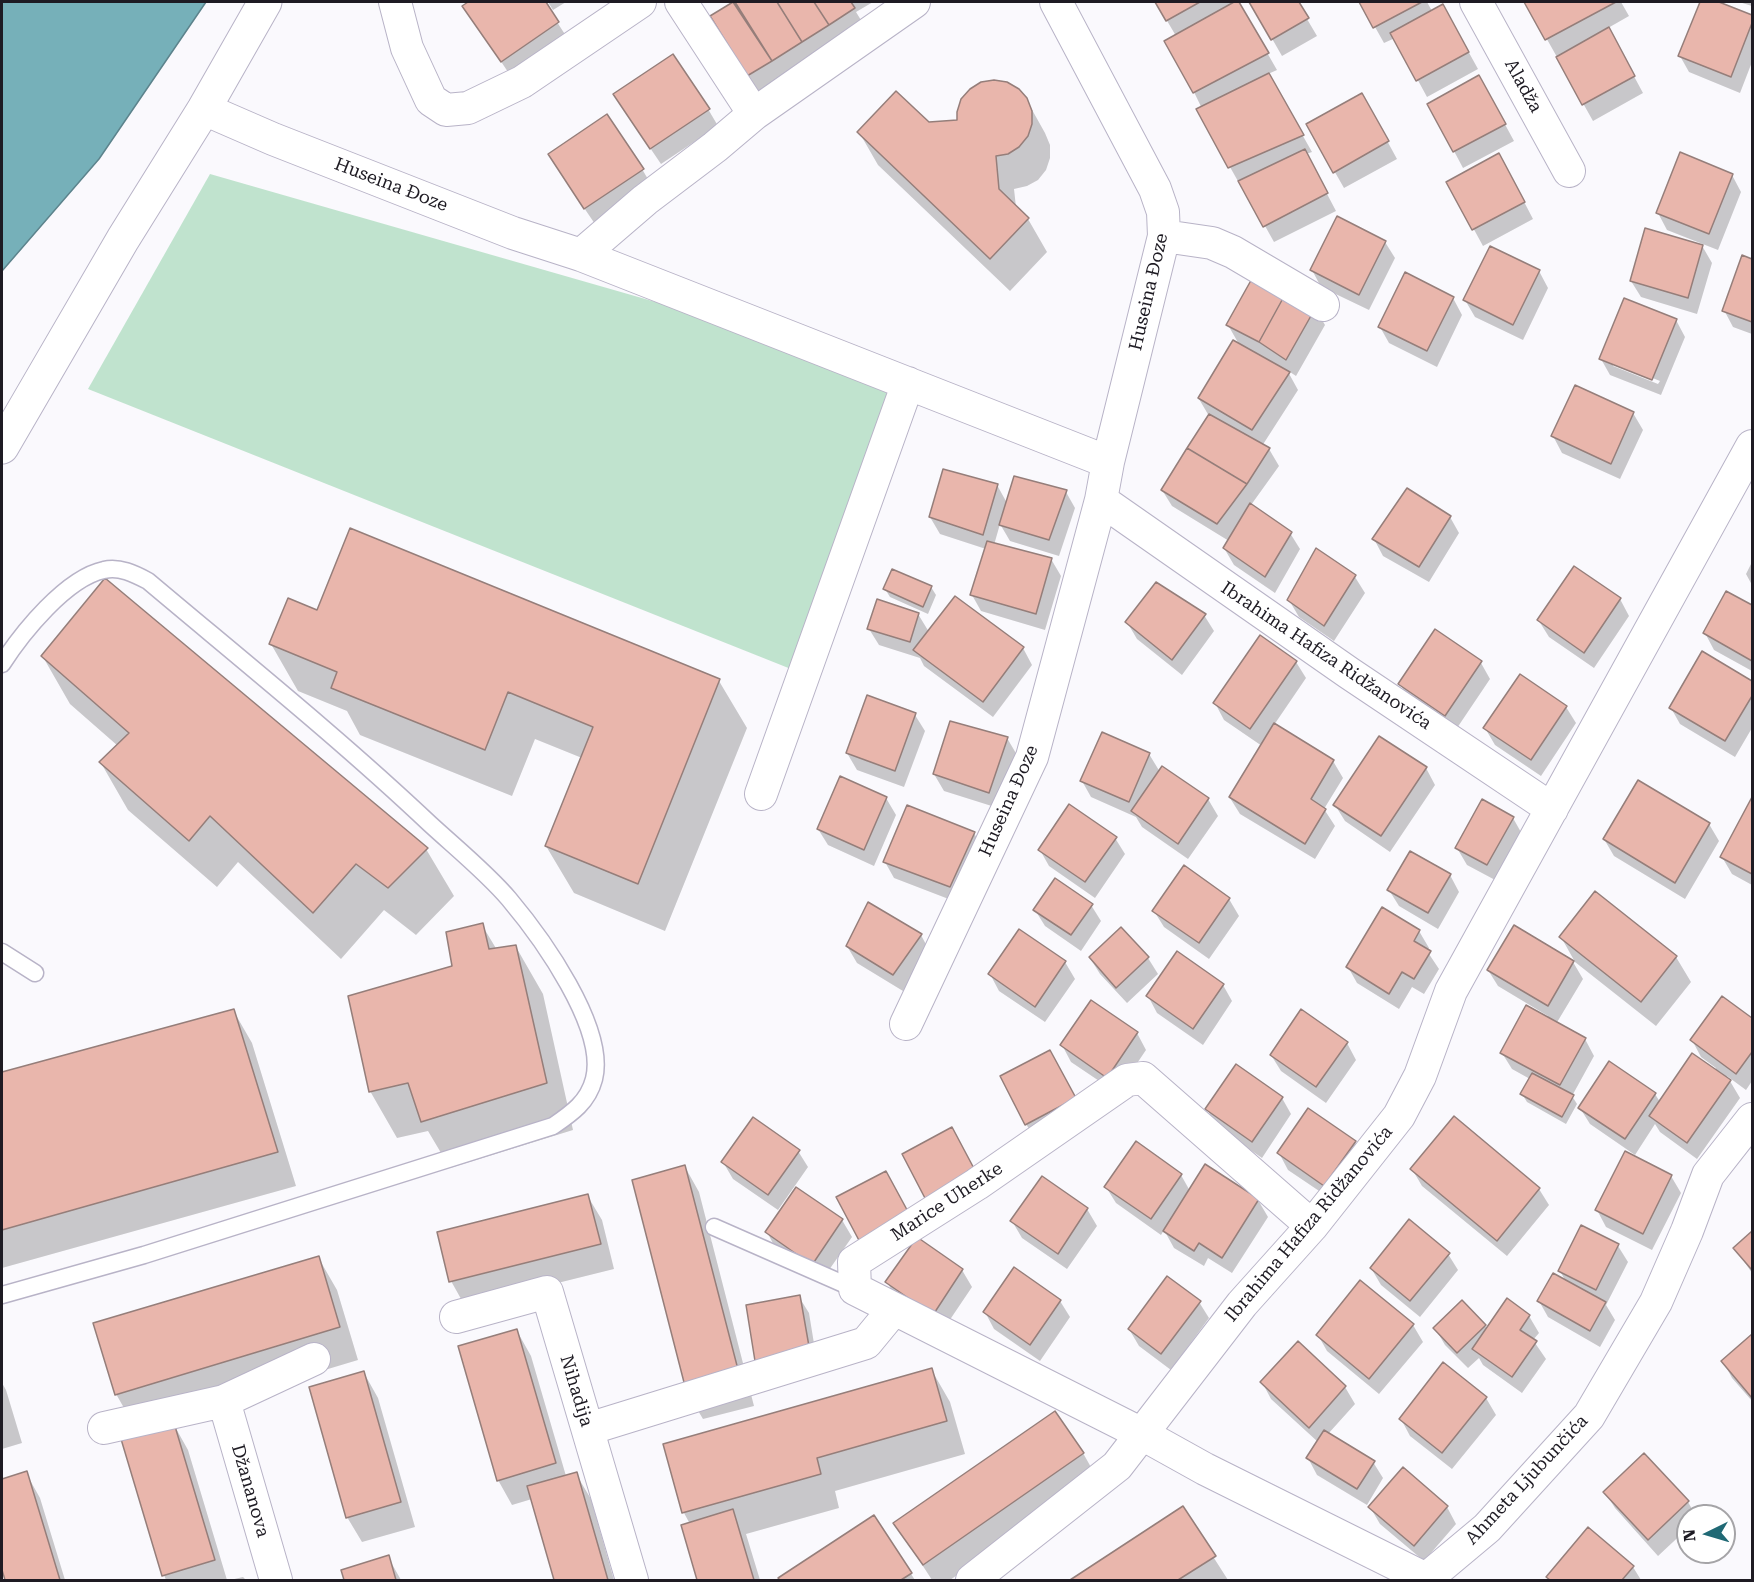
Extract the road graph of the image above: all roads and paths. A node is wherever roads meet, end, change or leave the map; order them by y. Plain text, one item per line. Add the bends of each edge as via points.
1 (265, 2) edge
2 (394, 2) edge
3 (640, 2) edge
4 (681, 2) edge
5 (914, 2) edge
6 (1056, 2) edge
7 (1476, 2) edge
8 (204, 109) junction
9 (754, 114) junction
10 (1569, 171) dead end
11 (1164, 236) junction
12 (581, 255) junction
13 (1323, 305) dead end
14 (908, 383) junction
15 (1752, 446) edge
16 (2, 447) edge
17 (1108, 462) junction
18 (1101, 500) junction
19 (2, 664) edge
20 (761, 794) dead end
21 (1552, 809) junction
22 (2, 952) edge
23 (35, 973) dead end
24 (906, 1024) dead end
25 (1752, 1119) edge
26 (1312, 1226) junction
27 (714, 1227) dead end
28 (855, 1289) junction
29 (2, 1295) edge
30 (894, 1309) junction
31 (456, 1317) dead end
32 (314, 1359) dead end
33 (224, 1401) junction
34 (104, 1428) dead end
35 (588, 1429) junction
36 (1142, 1434) junction
37 (977, 1579) edge
38 (1427, 1580) edge
39 (276, 1581) edge
40 (632, 1581) edge

1 - 8 street
2 - 3 street via 406,48 431,100 446,110 468,108 522,82
4 - 9 street
5 - 9 street
6 - 11 street, Huseina Đoze via 1155,189 1163,212
7 - 10 street, Aladža
8 - 12 street, Huseina Đoze via 513,233
8 - 16 street
9 - 12 street
11 - 13 street via 1212,243 1233,252
11 - 17 street, Huseina Đoze
12 - 14 street, Huseina Đoze
14 - 17 street, Huseina Đoze
14 - 20 street
15 - 21 street, Ibrahima Hafiza Ridžanovića
17 - 18 street, Huseina Đoze
18 - 21 street, Ibrahima Hafiza Ridžanovića
18 - 24 street, Huseina Đoze via 1032,757
19 - 29 lane via 20,636 79,580 104,569 130,572 148,581 382,778 508,898 553,957 589,1026 595,1053 594,1080 579,1109 553,1126 144,1255
21 - 26 street, Ibrahima Hafiza Ridžanovića via 1451,991 1420,1076 1399,1116
22 - 23 lane
25 - 38 street, Ahmeta Ljubunčića via 1707,1175 1656,1302 1589,1416 1487,1528
26 - 28 street, Marice Uherke via 1143,1078 1127,1080 977,1184 854,1262
26 - 36 street, Ibrahima Hafiza Ridžanovića via 1242,1304
27 - 28 lane
28 - 30 street
30 - 35 street via 866,1343
30 - 36 street
31 - 35 street, Nihadija via 547,1292
32 - 33 street
33 - 34 street
33 - 39 street, Džananova
35 - 40 street, Nihadija
36 - 37 street, Ibrahima Hafiza Ridžanovića via 1117,1466
36 - 38 street, Ahmeta Ljubunčića

